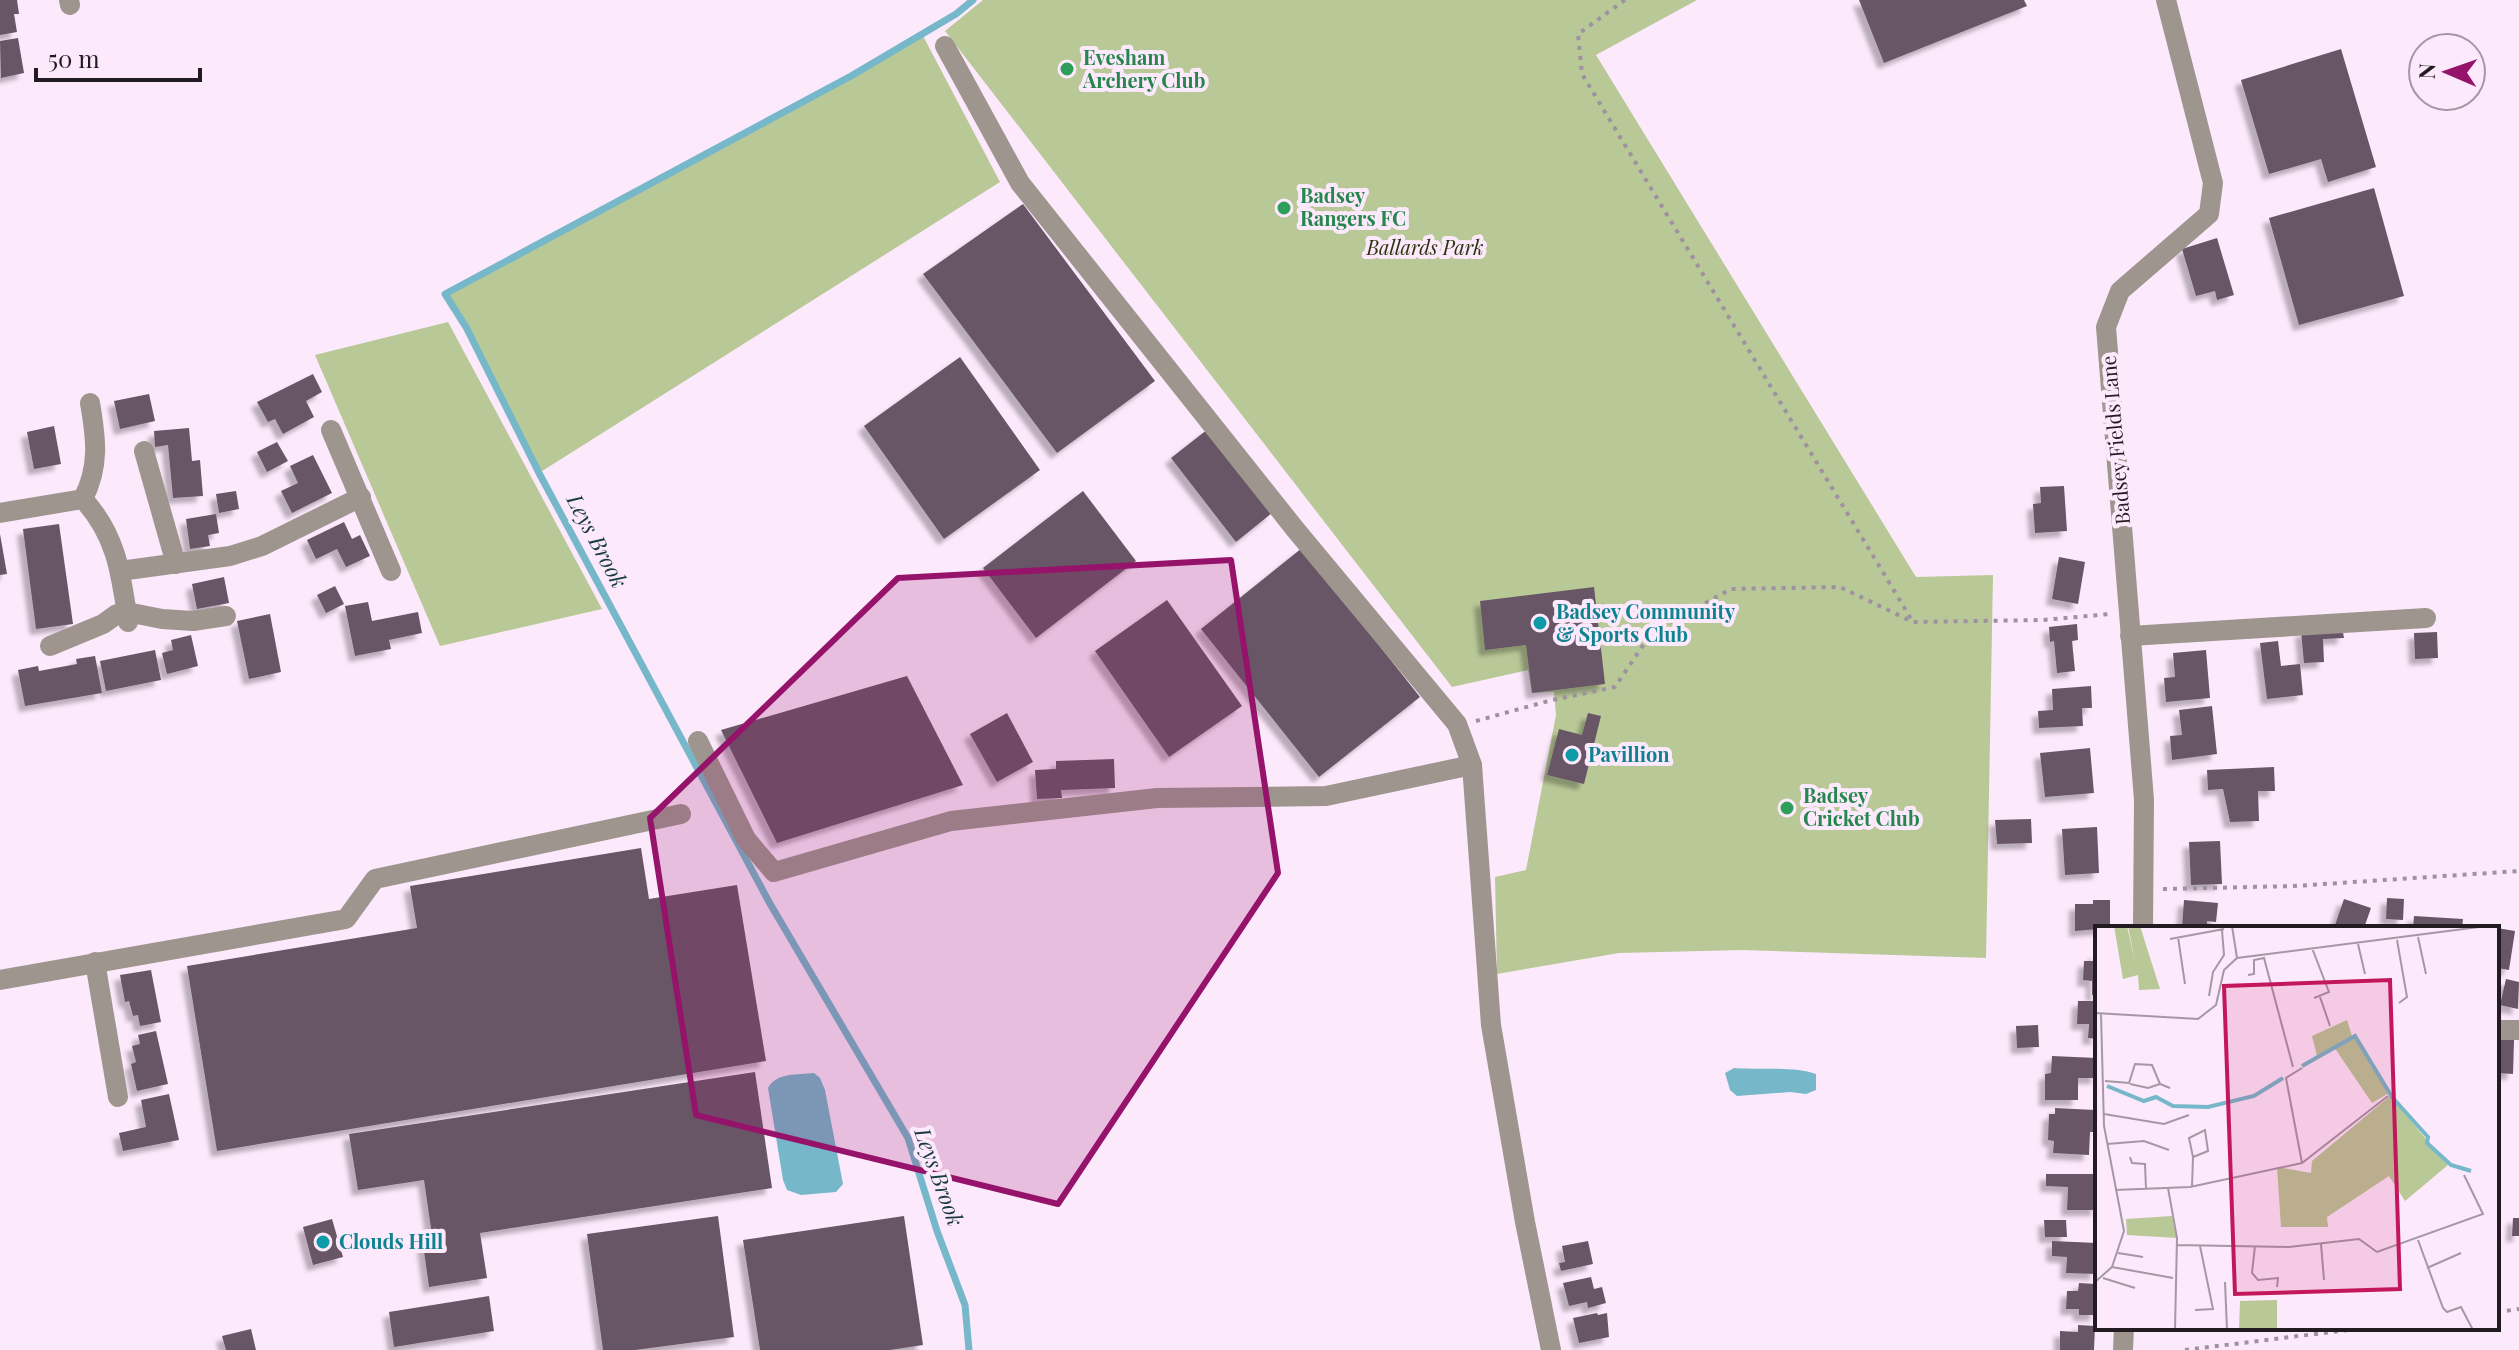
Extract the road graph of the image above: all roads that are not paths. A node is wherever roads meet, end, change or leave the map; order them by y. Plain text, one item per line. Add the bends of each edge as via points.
1 (2166, 0) edge
2 (945, 46) dead end
3 (90, 403) dead end
4 (331, 430) dead end
5 (144, 451) dead end
6 (361, 497) junction
7 (83, 499) junction
8 (0, 513) edge
9 (176, 564) junction
10 (120, 571) junction
11 (391, 571) dead end
12 (226, 616) dead end
13 (127, 617) junction
14 (2426, 618) dead end
15 (2130, 636) junction
16 (50, 646) dead end
17 (698, 741) dead end
18 (1472, 765) junction
19 (681, 814) dead end
20 (2143, 926) edge
21 (95, 962) junction
22 (0, 980) edge
23 (118, 1097) dead end
24 (2124, 1330) edge
25 (1550, 1347) edge
26 (2123, 1350) edge

1 - 15 street, Badsey Fields Lane via 2213,183 2209,214 2120,291 2106,327
2 - 18 street via 1020,183 1457,724
3 - 7 street via 97,452
4 - 6 street
5 - 9 street
6 - 9 street via 262,546
6 - 11 street
7 - 8 street
7 - 10 street via 106,528
9 - 10 street
10 - 13 street
12 - 13 street via 193,621
13 - 16 street
14 - 15 street
15 - 20 street, Badsey Fields Lane via 2144,800
17 - 18 street via 746,839 774,872 951,821 1157,798 1326,796
18 - 25 street via 1491,1025
19 - 21 street via 375,879 346,919
21 - 22 street
21 - 23 street
24 - 26 street

